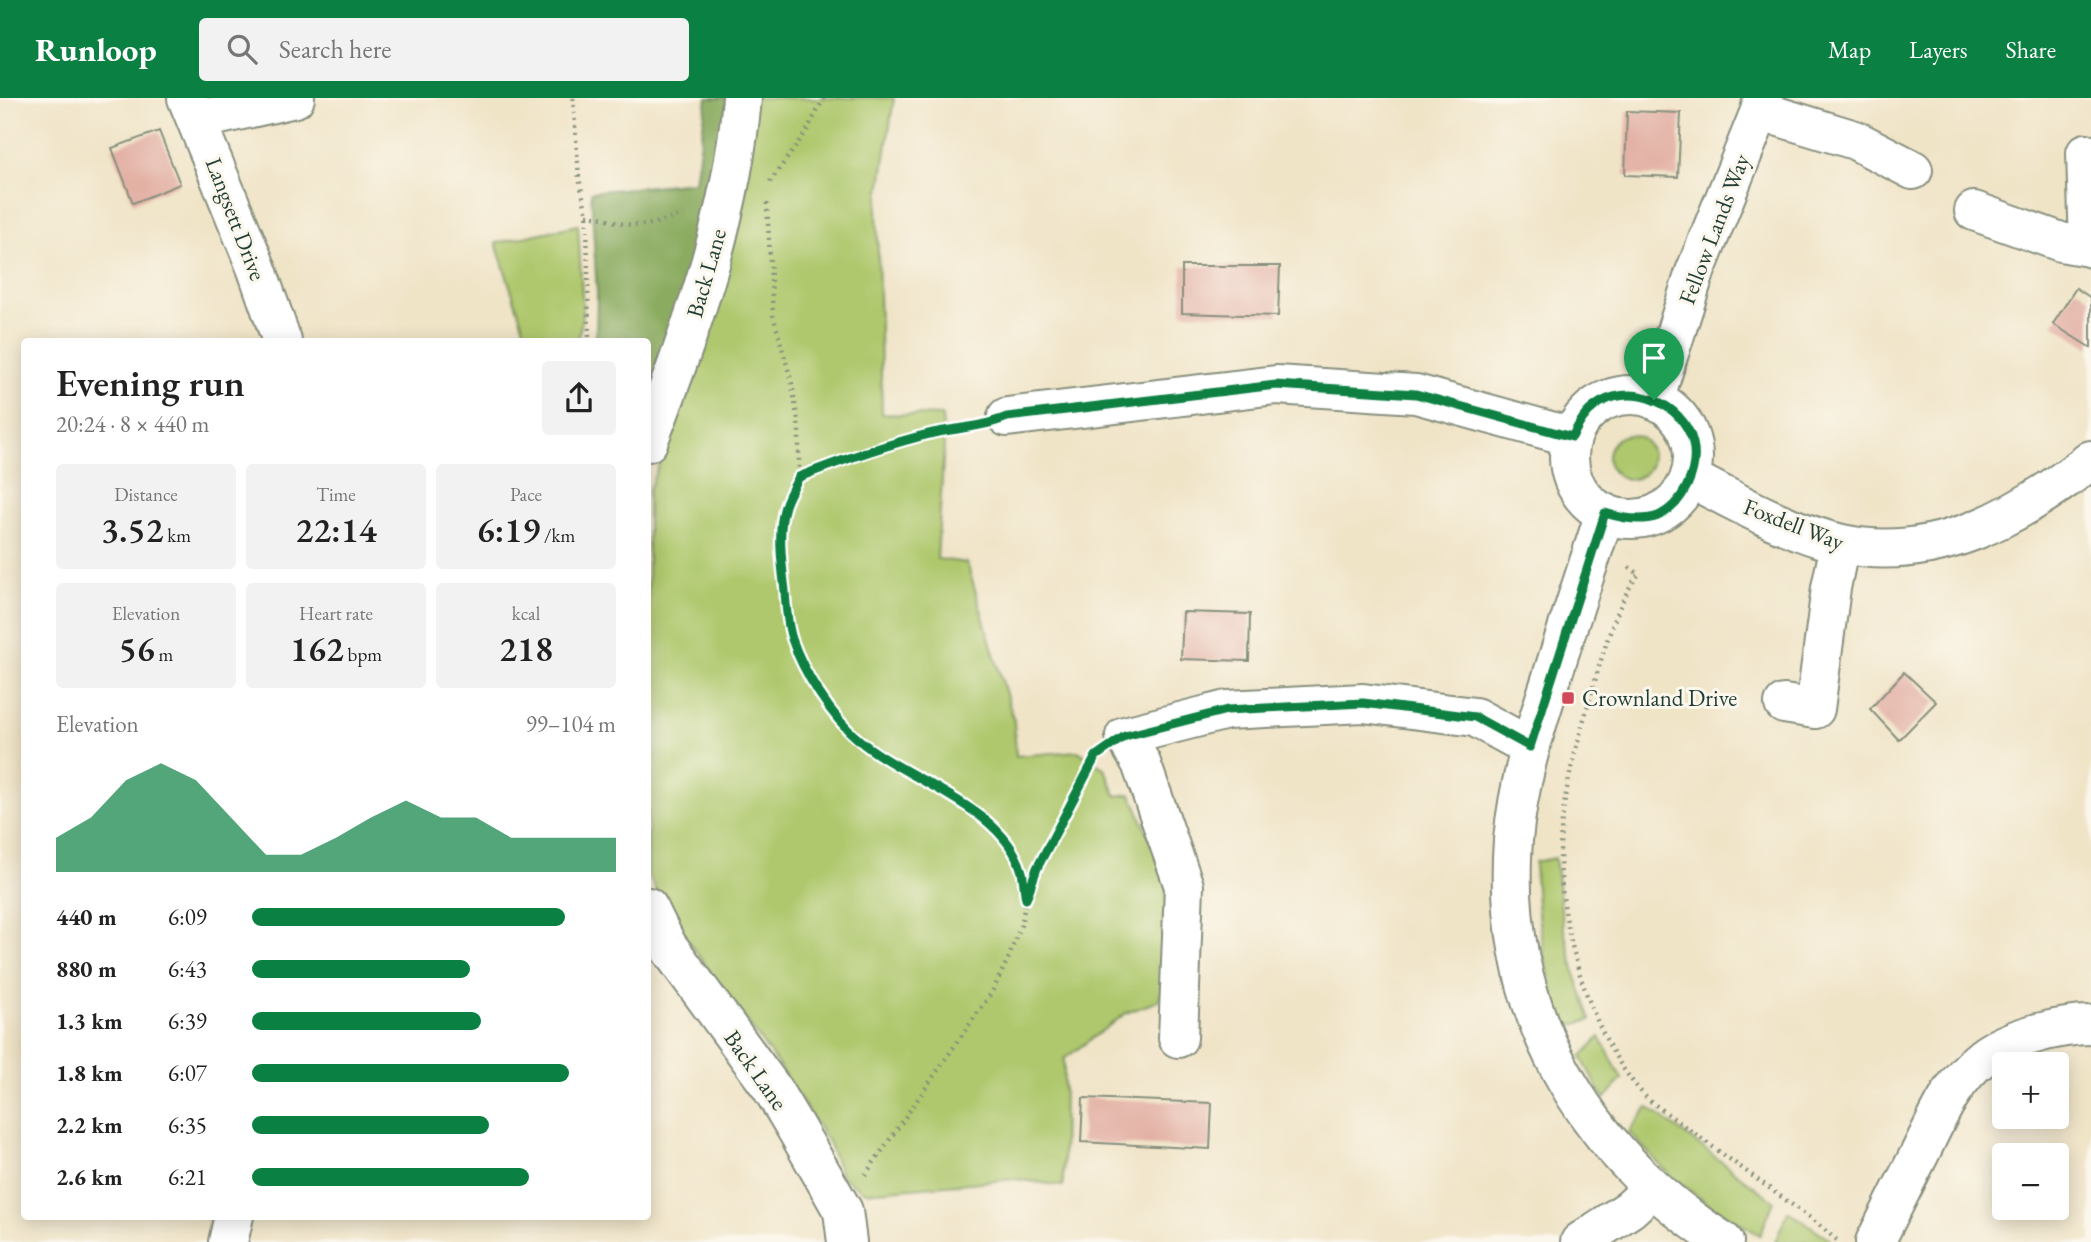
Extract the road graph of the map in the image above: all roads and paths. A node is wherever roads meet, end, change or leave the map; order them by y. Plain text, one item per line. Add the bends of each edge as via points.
1 (295, 98) edge
2 (573, 98) edge
3 (742, 98) edge
4 (824, 98) edge
5 (1762, 104) edge
6 (192, 109) edge
7 (2087, 153) dead end
8 (1913, 170) dead end
9 (747, 190) junction
10 (1975, 211) dead end
11 (587, 215) junction
12 (2090, 248) edge
13 (281, 338) edge
14 (589, 338) edge
15 (1654, 400) junction
16 (1007, 417) joint
17 (651, 434) edge
18 (1572, 437) junction
19 (2086, 474) edge
20 (799, 477) junction
21 (1690, 478) junction
22 (1600, 530) junction
23 (1840, 544) junction
24 (1784, 704) dead end
25 (1125, 736) junction
26 (1530, 747) junction
27 (1026, 899) junction
28 (651, 913) edge
29 (2091, 1025) edge
30 (1178, 1038) dead end
31 (1652, 1189) junction
32 (233, 1220) edge
33 (845, 1227) edge
34 (228, 1242) edge
35 (1580, 1242) edge
36 (1724, 1242) edge
37 (1839, 1242) edge
38 (1875, 1242) edge

1 - 6 street
2 - 11 path via 579,178
3 - 9 street, Back Lane
4 - 9 path via 806,132
5 - 8 street via 1854,140
5 - 15 street, Fellow Lands Way via 1695,272
6 - 13 street, Langsett Drive
7 - 12 street
9 - 11 path via 651,225
9 - 17 street, Back Lane
9 - 20 path via 796,405
10 - 12 street
11 - 14 path
15 - 18 street via 1639,394 1606,400 1585,415
15 - 21 street via 1670,408 1687,430 1693,444
16 - 18 street via 1276,385 1416,394
16 - 20 path via 889,444
18 - 22 street via 1571,480
19 - 23 street, Foxdell Way via 1966,534 1903,547
20 - 27 path via 782,518 783,578 792,640 811,678 837,717 861,742 991,825 1015,856
21 - 22 street via 1673,505 1657,516 1622,518
21 - 23 street, Foxdell Way via 1787,526
22 - 26 street
22 - 37 path via 1639,574 1628,588 1597,673 1570,769 1560,867 1575,955 1612,1051 1643,1094
23 - 24 street via 1815,709
25 - 26 street via 1227,710 1363,703 1475,717
25 - 27 path via 1096,756 1037,868
25 - 30 street via 1140,763 1184,886
26 - 31 street via 1512,865 1523,969 1564,1079 1613,1149
27 - 33 path via 1021,925 992,992 878,1154
28 - 33 street, Back Lane via 667,945 771,1087
29 - 38 street via 2002,1045 1967,1072 1947,1099
31 - 35 street
31 - 36 street
32 - 34 street

